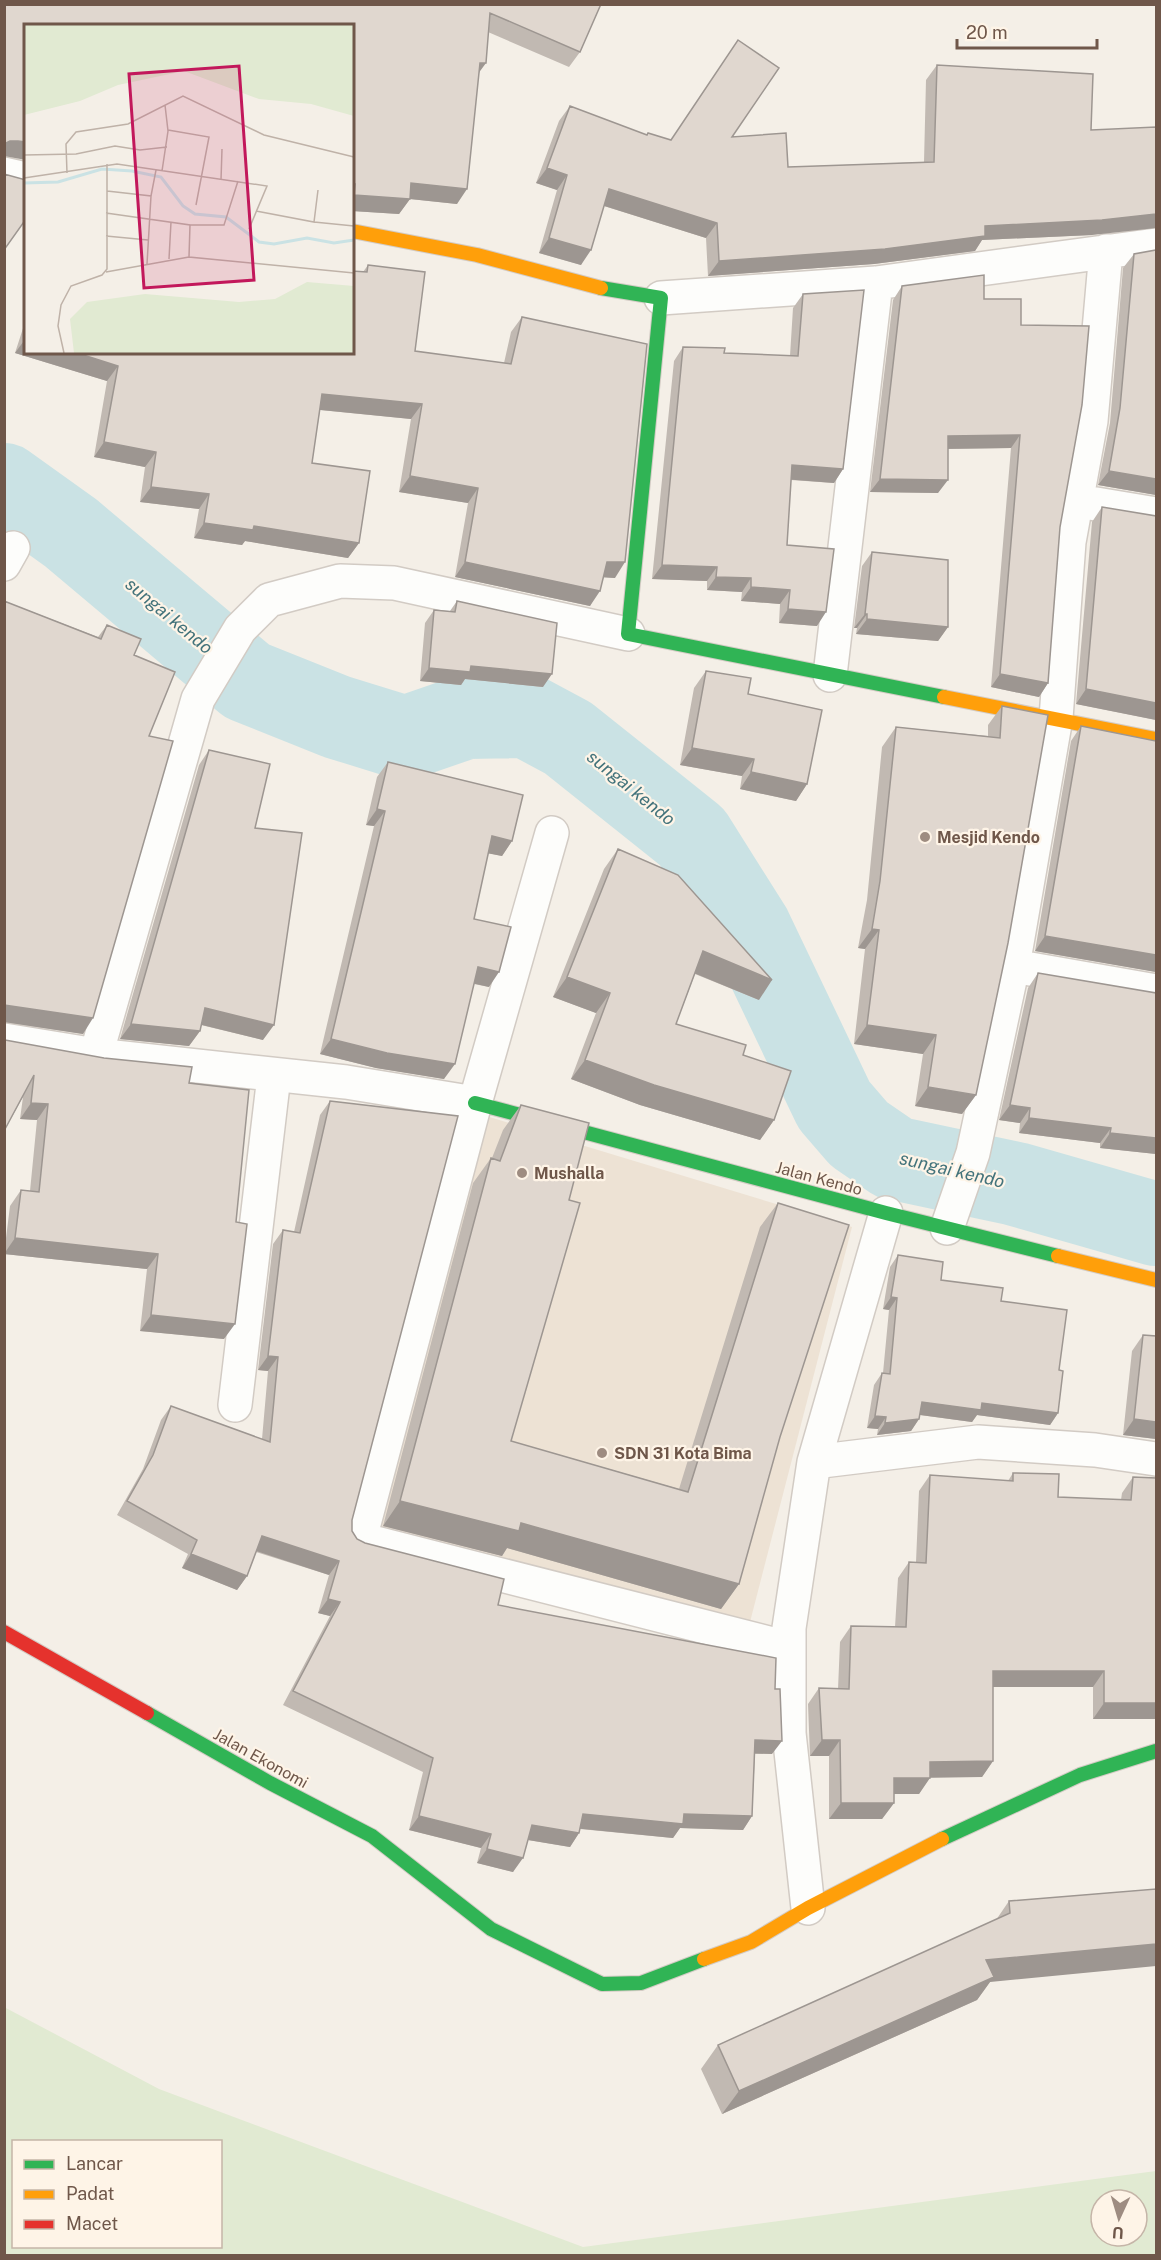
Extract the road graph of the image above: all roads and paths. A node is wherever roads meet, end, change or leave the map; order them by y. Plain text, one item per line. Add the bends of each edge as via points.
1 (4, 174) edge
2 (24, 179) edge
3 (354, 231) edge
4 (1156, 245) edge
5 (1106, 251) junction
6 (876, 283) junction
7 (661, 298) junction
8 (1078, 501) junction
9 (1156, 514) edge
10 (628, 634) junction
11 (830, 675) junction
12 (1056, 718) junction
13 (1156, 739) edge
14 (552, 833) dead end
15 (1013, 966) junction
16 (1156, 991) edge
17 (4, 1040) edge
18 (96, 1055) junction
19 (274, 1076) junction
20 (475, 1104) junction
21 (886, 1213) junction
22 (948, 1228) junction
23 (1156, 1280) edge
24 (235, 1405) dead end
25 (1156, 1459) edge
26 (814, 1462) junction
27 (4, 1632) edge
28 (788, 1648) junction
29 (1156, 1751) edge
30 (808, 1908) junction

1 - 2 street
3 - 7 street via 477,255 586,286
4 - 5 street
5 - 6 street
5 - 8 street via 1092,407
6 - 7 street
6 - 11 street
7 - 10 street
8 - 9 street
8 - 12 street via 1069,542
10 - 11 street
10 - 18 street via 394,583 340,581 269,600 240,629 198,699
11 - 12 street
12 - 13 street
12 - 15 street
14 - 20 street
15 - 16 street
15 - 22 street via 971,1157
17 - 18 street
18 - 19 street
19 - 20 street via 346,1082
19 - 24 street
20 - 21 street, Jalan Kendo
20 - 28 street via 360,1539
21 - 22 street, Jalan Kendo
21 - 26 street
22 - 23 street, Jalan Kendo
25 - 26 street via 1095,1450 978,1442
26 - 28 street
27 - 30 street, Jalan Ekonomi via 270,1783 372,1836 491,1929 596,1982 641,1983 674,1973 751,1942
28 - 30 street via 789,1733
29 - 30 street, Jalan Ekonomi via 1080,1775 966,1826

